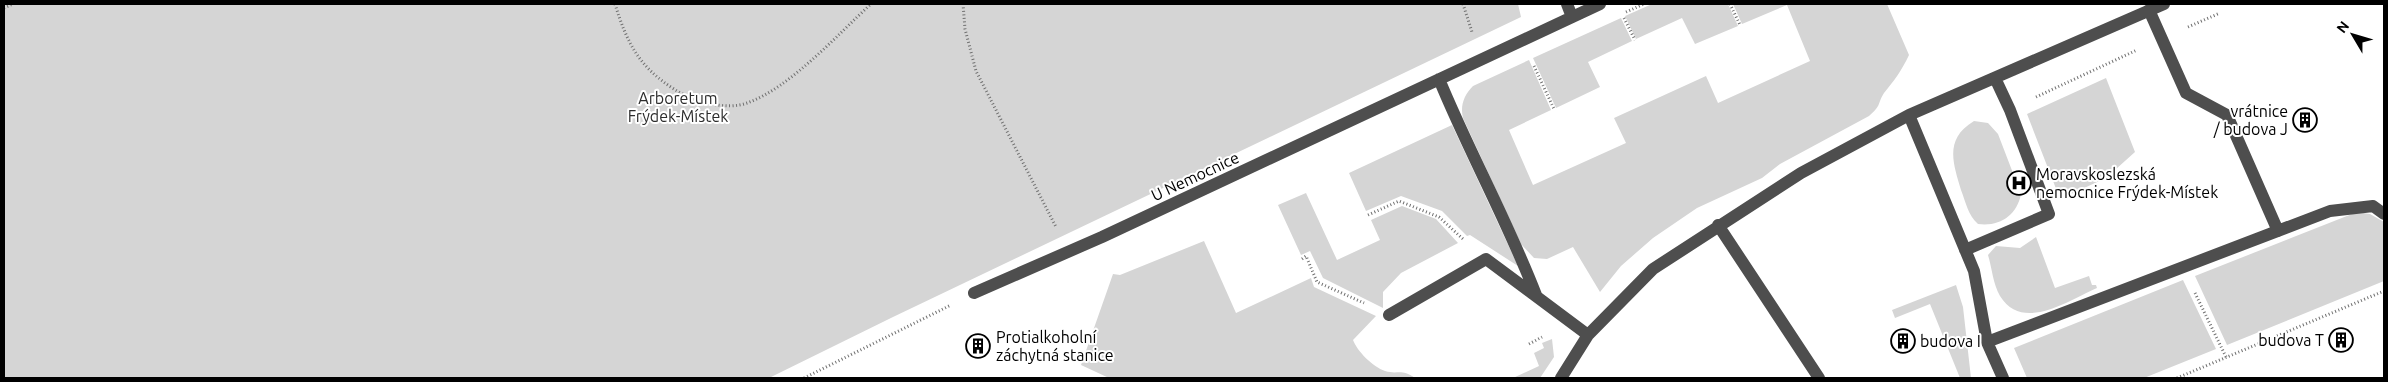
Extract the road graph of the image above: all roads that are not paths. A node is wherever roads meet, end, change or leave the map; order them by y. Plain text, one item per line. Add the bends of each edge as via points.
1 (1567, 4) edge
2 (1600, 4) edge
3 (2164, 4) edge
4 (2149, 10) junction
5 (1572, 17) junction
6 (1995, 78) junction
7 (1439, 79) junction
8 (1909, 115) junction
9 (2384, 214) edge
10 (1718, 225) junction
11 (2278, 231) junction
12 (1965, 250) junction
13 (974, 293) road end
14 (1537, 296) junction
15 (1389, 315) road end
16 (1588, 335) junction
17 (1987, 342) junction
18 (1561, 378) edge
19 (1819, 378) edge
20 (2003, 378) edge

1 - 5 street
2 - 5 street, U Nemocnice
3 - 4 street
4 - 6 street
4 - 11 street via 2186,93 2227,115
5 - 7 street, U Nemocnice
6 - 8 street
6 - 12 street via 2048,214
7 - 13 street, U Nemocnice
7 - 14 street
8 - 10 street via 1801,173
8 - 12 street
9 - 11 street via 2373,206 2330,210
10 - 16 street via 1653,269
10 - 19 street
11 - 17 street
12 - 17 street via 1974,271
14 - 15 street via 1486,259
14 - 16 street
16 - 18 street
17 - 20 street

